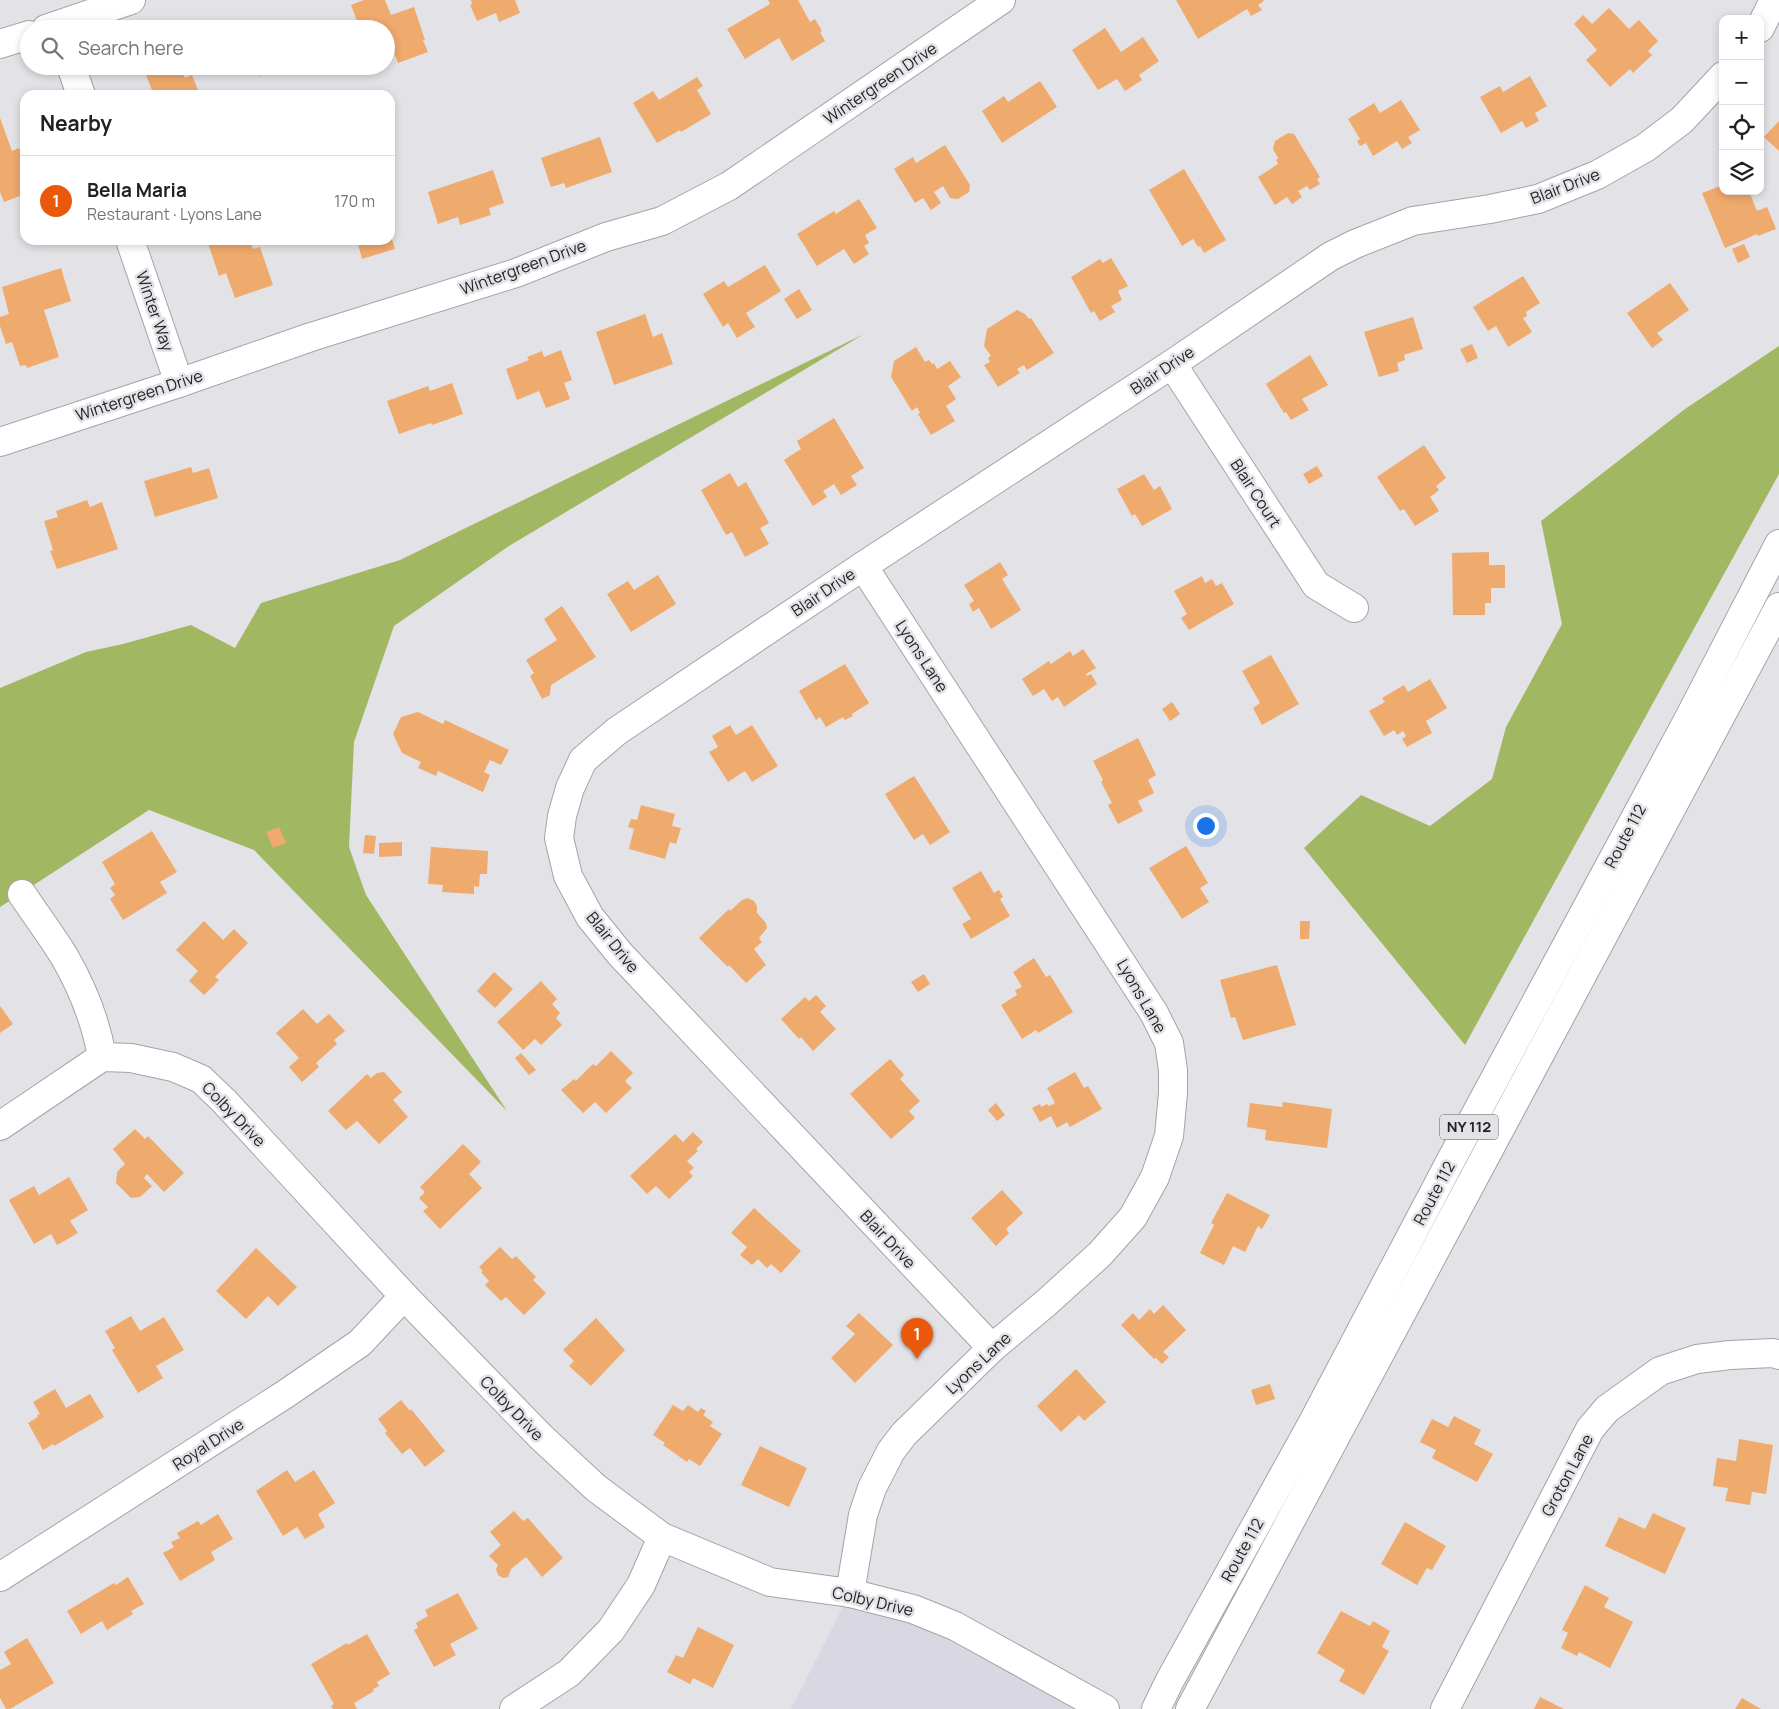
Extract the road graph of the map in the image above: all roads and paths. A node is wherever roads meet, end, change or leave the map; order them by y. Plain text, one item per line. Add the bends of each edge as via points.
1 (131, 0) edge
2 (1001, 0) edge
3 (1774, 0) edge
4 (76, 20) edge
5 (1764, 20) edge
6 (20, 38) edge
7 (0, 44) edge
8 (74, 75) edge
9 (1719, 80) edge
10 (79, 90) edge
11 (132, 245) edge
12 (1172, 364) junction
13 (179, 383) junction
14 (0, 442) edge
15 (1779, 544) edge
16 (863, 566) junction
17 (1779, 607) edge
18 (1354, 608) dead end
19 (22, 894) dead end
20 (102, 1057) junction
21 (0, 1126) edge
22 (404, 1296) junction
23 (992, 1348) junction
24 (1779, 1355) edge
25 (662, 1537) junction
26 (0, 1577) edge
27 (850, 1593) junction
28 (514, 1709) edge
29 (1105, 1709) edge
30 (1156, 1709) edge
31 (1190, 1709) edge
32 (1445, 1709) edge

1 - 4 street
2 - 13 street, Wintergreen Drive via 729,186 662,221 606,237 516,272
3 - 5 street
6 - 7 street
8 - 10 street
9 - 12 street, Blair Drive via 1682,120 1646,148 1597,175 1538,199 1413,221 1354,244 1331,256
11 - 13 street, Winter Way
12 - 16 street, Blair Drive
12 - 18 street, Blair Court via 1316,585
13 - 14 street, Wintergreen Drive
15 - 30 street, Route 112 / NY 112 via 1314,1422
16 - 23 street, Lyons Lane via 1124,964 1169,1043 1173,1093 1169,1136 1155,1178 1133,1217 1100,1254
16 - 23 street, Blair Drive via 617,731 583,760 570,788 559,838 568,876 590,917 620,954
17 - 31 street, Route 112 / NY 112
19 - 20 street via 64,956 98,1031
20 - 21 street
20 - 22 street, Colby Drive via 131,1058 174,1067 201,1079
22 - 25 street, Colby Drive via 541,1437 596,1488
22 - 26 street, Royal Drive via 360,1343
23 - 27 street, Lyons Lane via 904,1434 881,1468 863,1516
24 - 32 street, Groton Lane via 1722,1356 1669,1368 1607,1409 1590,1429
25 - 27 street, Colby Drive via 770,1582
25 - 28 street via 641,1585 611,1630 569,1673
27 - 29 street, Colby Drive via 913,1609 955,1626

